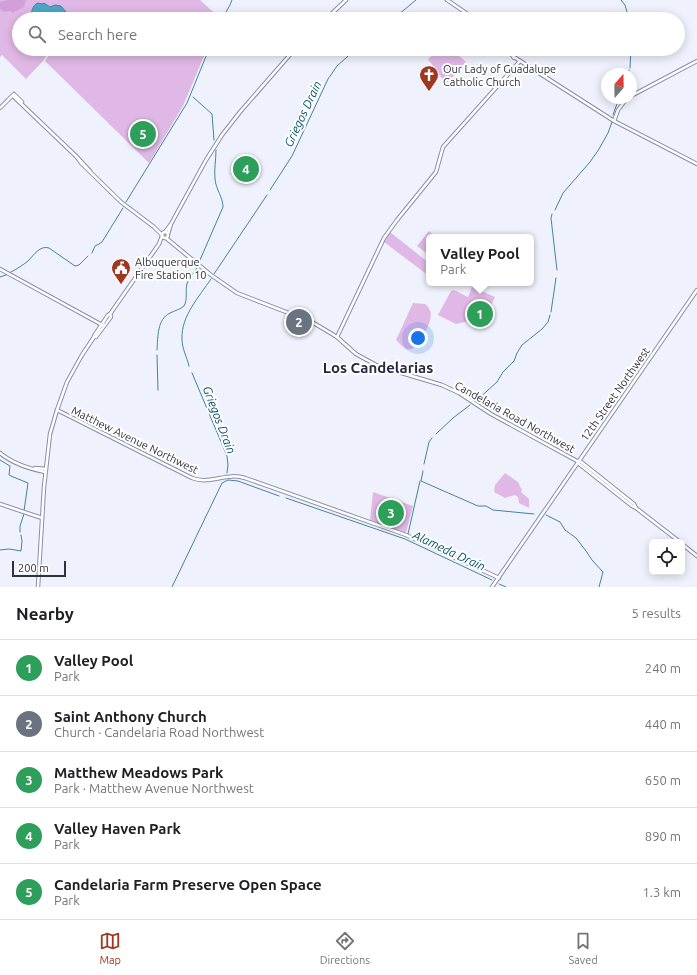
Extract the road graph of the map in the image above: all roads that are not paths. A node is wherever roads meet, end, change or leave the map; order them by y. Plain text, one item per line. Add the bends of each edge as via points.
1 (346, 0) edge
2 (447, 0) edge
3 (333, 12) edge
4 (465, 12) edge
5 (289, 56) edge
6 (514, 56) edge
7 (697, 61) edge
8 (520, 62) junction
9 (637, 93) edge
10 (622, 104) edge
11 (0, 108) edge
12 (614, 121) junction
13 (697, 164) edge
14 (171, 224) junction
15 (155, 227) junction
16 (165, 232) junction
17 (162, 235) junction
18 (168, 235) junction
19 (166, 238) junction
20 (173, 242) junction
21 (159, 244) junction
22 (0, 269) edge
23 (697, 290) edge
24 (102, 326) junction
25 (336, 337) junction
26 (57, 410) junction
27 (0, 453) edge
28 (578, 462) junction
29 (45, 470) junction
30 (0, 504) edge
31 (42, 518) junction
32 (676, 539) edge
33 (685, 546) edge
34 (697, 556) edge
35 (499, 578) junction
36 (38, 587) edge
37 (492, 587) edge

1 - 3 main road
2 - 4 main road
5 - 14 main road via 222,135
6 - 8 main road
7 - 9 main road
8 - 12 main road
8 - 25 main road via 443,147 436,172 384,238
10 - 12 main road
11 - 15 main road via 13,95 121,202
12 - 13 main road
14 - 16 main road
14 - 18 main road
15 - 16 main road
15 - 17 main road
16 - 17 main road
16 - 18 main road
17 - 19 main road
17 - 21 main road
18 - 19 main road
18 - 20 main road
19 - 20 main road
19 - 21 main road
20 - 25 main road, Candelaria Road Northwest via 232,290 304,319
21 - 24 main road via 110,314 111,317
22 - 24 main road
23 - 28 main road, 12th Street Northwest
24 - 26 main road via 73,371
25 - 28 main road, Candelaria Road Northwest via 371,363 442,385 459,393 491,414
26 - 29 main road via 50,434
26 - 35 main road, Matthew Avenue Northwest via 192,478 245,478 406,535
27 - 29 main road via 8,459
28 - 32 main road, Candelaria Road Northwest
28 - 35 main road, 12th Street Northwest
29 - 31 main road
30 - 31 main road
31 - 36 main road
33 - 34 main road, Candelaria Road Northwest
35 - 37 main road, 12th Street Northwest

